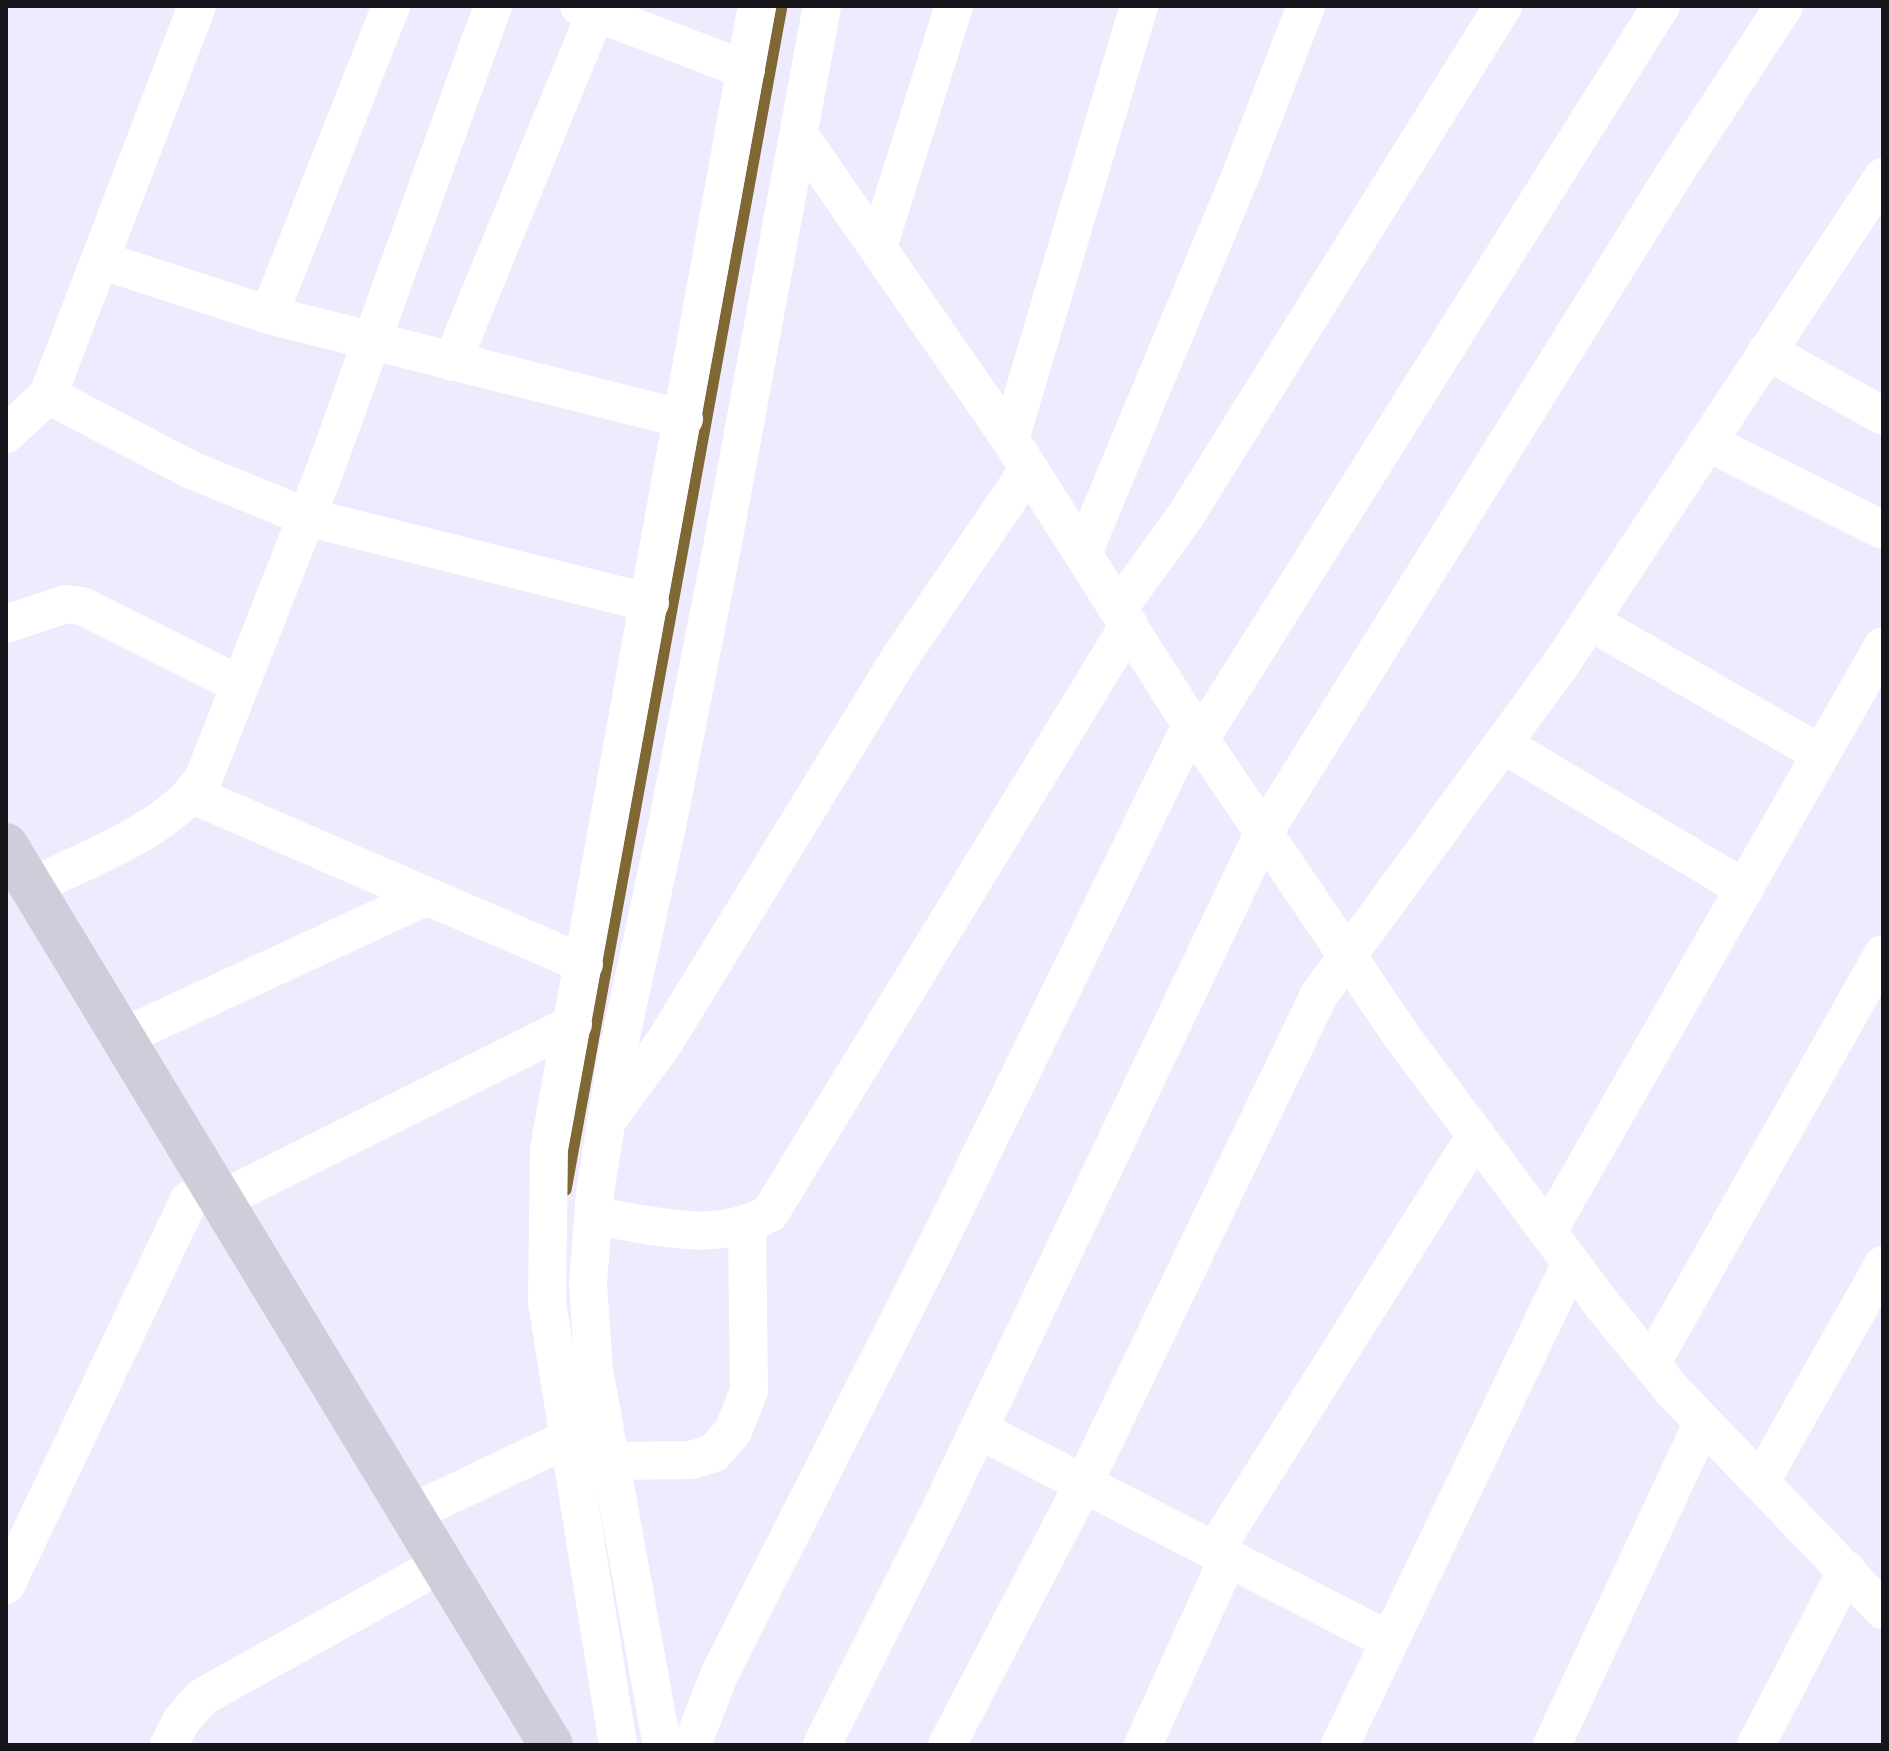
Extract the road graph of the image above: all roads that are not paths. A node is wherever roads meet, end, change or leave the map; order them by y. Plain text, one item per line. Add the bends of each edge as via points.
1 (197, 6) edge
2 (391, 6) edge
3 (493, 6) edge
4 (757, 6) edge
5 (822, 6) edge
6 (954, 6) edge
7 (1139, 6) edge
8 (1306, 6) edge
9 (1503, 6) edge
10 (1661, 6) edge
11 (1784, 6) edge
12 (587, 9) edge
13 (746, 70) junction
14 (800, 136) junction
15 (1883, 177) edge
16 (1872, 214) edge
17 (878, 247) junction
18 (100, 260) junction
19 (269, 315) junction
20 (369, 341) junction
21 (1767, 351) junction
22 (452, 362) junction
23 (48, 395) junction
24 (1883, 416) edge
25 (684, 419) junction
26 (6, 434) edge
27 (1707, 442) junction
28 (1019, 454) junction
29 (307, 517) junction
30 (1883, 530) edge
31 (1083, 553) junction
32 (650, 603) junction
33 (1124, 617) junction
34 (1589, 621) junction
35 (6, 624) edge
36 (1883, 646) edge
37 (240, 685) junction
38 (1196, 732) junction
39 (1504, 745) junction
40 (1821, 754) junction
41 (193, 795) junction
42 (1263, 834) junction
43 (6, 845) edge
44 (1745, 889) junction
45 (18, 890) edge
46 (427, 896) junction
47 (1883, 954) edge
48 (1347, 959) junction
49 (584, 964) junction
50 (573, 1024) junction
51 (121, 1038) junction
52 (607, 1121) junction
53 (1476, 1135) junction
54 (205, 1200) junction
55 (594, 1216) junction
56 (747, 1226) junction
57 (1548, 1231) junction
58 (1571, 1263) junction
59 (1883, 1265) edge
60 (1651, 1364) junction
61 (1703, 1422) junction
62 (979, 1430) junction
63 (567, 1439) junction
64 (608, 1461) junction
65 (1761, 1481) junction
66 (1084, 1483) junction
67 (412, 1513) junction
68 (1221, 1554) junction
69 (418, 1577) junction
70 (6, 1585) edge
71 (1870, 1585) edge
72 (1390, 1641) junction
73 (169, 1745) edge
74 (521, 1745) edge
75 (551, 1745) edge
76 (618, 1745) edge
77 (662, 1745) edge
78 (692, 1745) edge
79 (822, 1745) edge
80 (947, 1745) edge
81 (1143, 1745) edge
82 (1340, 1745) edge
83 (1552, 1745) edge
84 (1756, 1745) edge

1 - 18 street
2 - 19 street
3 - 20 street
4 - 13 street
5 - 14 street
6 - 17 street
7 - 28 street
8 - 31 street
9 - 33 street
10 - 38 street
11 - 42 street
12 - 13 street
12 - 22 street
13 - 25 street
14 - 17 street
14 - 52 street
15 - 16 street
16 - 21 street
17 - 28 street
18 - 19 street
18 - 23 street
19 - 20 street
20 - 22 street
20 - 29 street
21 - 24 street
21 - 27 street
22 - 25 street
23 - 26 street
23 - 29 street via 191,470
25 - 32 street
27 - 30 street
27 - 34 street
28 - 31 street
28 - 52 street via 665,1041
29 - 32 street
29 - 37 street
31 - 33 street
32 - 49 street
33 - 38 street
33 - 56 street via 770,1213
34 - 39 street
34 - 40 street
35 - 37 street via 66,604 82,606
36 - 40 street
37 - 41 street
38 - 42 street
38 - 78 street via 719,1675
39 - 44 street
39 - 48 street
40 - 44 street
41 - 45 street via 173,813
41 - 46 street
42 - 48 street
42 - 62 street
43 - 45 street
44 - 57 street
45 - 51 street
45 - 54 street
46 - 49 street
46 - 51 street
47 - 60 street
48 - 53 street
48 - 66 street via 1302,1028
49 - 50 street
50 - 54 street
50 - 63 street via 549,1149 545,1222 547,1302
51 - 54 street
52 - 55 street
53 - 57 street
53 - 68 street
54 - 67 street
54 - 69 street
54 - 70 street
55 - 56 street via 703,1233
55 - 64 street via 588,1283
56 - 64 street via 749,1391 733,1431 714,1453 691,1460
57 - 58 street
58 - 60 street
58 - 72 street
59 - 65 street
60 - 61 street
61 - 65 street
61 - 83 street
62 - 66 street
62 - 79 street
63 - 67 street
63 - 76 street
64 - 77 street
65 - 71 street
66 - 68 street
66 - 80 street
67 - 75 street
68 - 72 street
68 - 81 street
69 - 73 street via 202,1697
69 - 74 street
71 - 84 street
72 - 82 street

